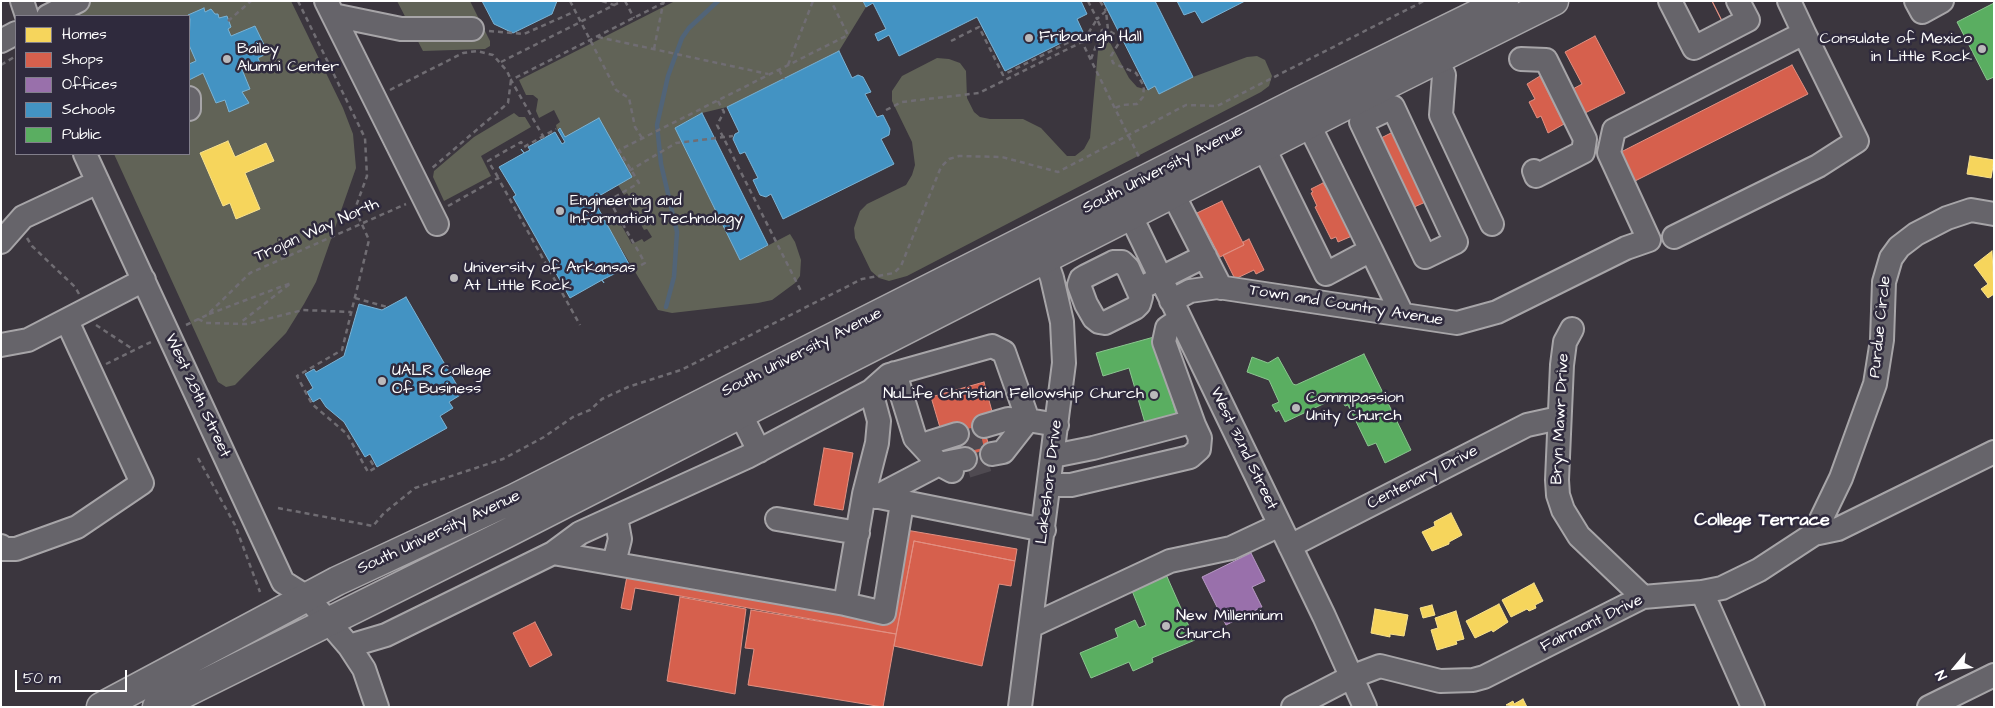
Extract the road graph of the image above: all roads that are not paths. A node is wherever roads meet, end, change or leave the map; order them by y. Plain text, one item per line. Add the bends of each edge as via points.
1 (22, 1) edge
2 (78, 1) edge
3 (1504, 1) edge
4 (1554, 1) edge
5 (1670, 1) edge
6 (1738, 1) edge
7 (1789, 1) edge
8 (330, 8) edge
9 (27, 15) edge
10 (50, 15) edge
11 (472, 29) road end
12 (1804, 33) junction
13 (15, 34) edge
14 (1, 41) edge
15 (1521, 59) dead end
16 (1437, 60) junction
17 (1391, 95) junction
18 (1309, 125) junction
19 (1264, 148) junction
20 (1323, 153) junction
21 (87, 155) edge
22 (1534, 171) dead end
23 (1284, 173) junction
24 (98, 182) junction
25 (1173, 194) junction
26 (1125, 204) junction
27 (1994, 214) edge
28 (440, 216) road end
29 (1492, 224) dead end
30 (1674, 237) dead end
31 (1463, 238) dead end
32 (1, 242) edge
33 (1370, 250) junction
34 (1205, 256) junction
35 (1045, 258) junction
36 (1326, 274) junction
37 (1160, 279) junction
38 (144, 280) junction
39 (1220, 288) junction
40 (1138, 289) junction
41 (1086, 304) junction
42 (1340, 305) junction
43 (1175, 310) junction
44 (1402, 314) junction
45 (1061, 317) junction
46 (67, 321) junction
47 (1572, 329) dead end
48 (1, 346) edge
49 (768, 370) junction
50 (895, 373) junction
51 (871, 391) junction
52 (688, 411) junction
53 (740, 413) junction
54 (1559, 418) junction
55 (1028, 420) junction
56 (1057, 425) junction
57 (1194, 426) junction
58 (759, 451) junction
59 (1994, 452) edge
60 (931, 455) junction
61 (1053, 456) junction
62 (1049, 485) junction
63 (870, 495) junction
64 (902, 503) junction
65 (616, 518) junction
66 (777, 519) dead end
67 (1280, 525) junction
68 (1044, 530) junction
69 (858, 533) junction
70 (1814, 534) junction
71 (1, 546) edge
72 (1290, 546) junction
73 (553, 553) junction
74 (614, 563) junction
75 (1702, 592) junction
76 (307, 597) junction
77 (1643, 598) junction
78 (845, 604) junction
79 (329, 622) junction
80 (1031, 626) junction
81 (349, 646) junction
82 (1994, 674) edge
83 (1351, 677) junction
84 (101, 707) edge
85 (158, 707) edge
86 (377, 707) edge
87 (1020, 707) edge
88 (1293, 707) edge
89 (1365, 707) edge
90 (1754, 707) edge
91 (1929, 707) edge

1 - 9 street
2 - 10 street
3 - 26 main road, South University Avenue
4 - 16 main road, South University Avenue
5 - 6 street via 1694,48 1748,20
7 - 12 street
8 - 11 street via 401,29
8 - 28 street
12 - 30 street via 1857,141 1818,166
12 - 44 street, Town and Country Avenue via 1614,130 1610,153 1649,240 1626,248 1497,312 1477,318 1457,322
13 - 14 street
15 - 22 street via 1546,60 1585,139 1583,152 1536,176
16 - 17 main road, South University Avenue
16 - 29 street via 1444,75 1441,115
17 - 17 street via 1361,122 1425,257 1456,242
17 - 18 main road, South University Avenue
17 - 31 street
18 - 19 main road, South University Avenue
18 - 20 street
19 - 23 street
19 - 25 main road, South University Avenue
20 - 23 street via 1329,178 1360,245 1352,254 1340,256 1328,248 1302,195
20 - 33 street
21 - 24 street, West 28th Street
23 - 36 street
24 - 32 street via 23,224
24 - 38 street, West 28th Street
25 - 26 main road, South University Avenue
25 - 34 street
26 - 35 main road, South University Avenue
26 - 37 street, West 32nd Street
26 - 49 main road, South University Avenue
27 - 70 street, Purdue Circle via 1971,210 1947,218 1916,234 1899,247 1892,258 1884,282 1882,340 1875,384 1841,478
33 - 36 street
33 - 44 street
34 - 37 street
34 - 39 street
35 - 45 street, Lakeshore Drive
35 - 53 main road, South University Avenue
36 - 42 street
37 - 40 street
37 - 43 street, West 32nd Street
38 - 46 street
38 - 76 street, West 28th Street via 283,582
39 - 42 street, Town and Country Avenue
39 - 43 street, Town and Country Avenue via 1190,291
40 - 41 street via 1141,297 1135,308 1105,322 1094,318
40 - 41 street via 1128,268 1122,262 1114,262 1081,280 1079,286
41 - 45 street
42 - 44 street, Town and Country Avenue
43 - 57 street via 1164,342
43 - 67 street, West 32nd Street
45 - 56 street, Lakeshore Drive via 1064,362
46 - 48 street via 28,340
46 - 71 street via 142,483 77,527 16,549 3,549
47 - 54 street, Bryn Mawr Drive via 1565,342
49 - 52 main road, South University Avenue
49 - 53 street via 745,394
50 - 51 street via 889,374
50 - 55 street via 992,346 1004,352
50 - 60 street via 915,438
51 - 58 street
51 - 63 street via 879,421
52 - 53 street via 718,408
52 - 76 main road, South University Avenue
53 - 58 street
53 - 79 main road, South University Avenue
54 - 72 street, Centenary Drive via 1527,425
54 - 77 street, Bryn Mawr Drive via 1557,480 1563,510 1580,536
55 - 55 street via 1008,419 994,444
55 - 56 street
56 - 61 street, Lakeshore Drive
57 - 61 street via 1187,423 1176,425
57 - 62 street via 1200,438 1199,449 1190,457 1071,486
58 - 65 street
59 - 70 street, Fairmont Drive via 1838,528
60 - 60 street via 962,451 950,472
60 - 63 street
61 - 62 street, Lakeshore Drive
62 - 68 street, Lakeshore Drive
63 - 64 street
63 - 69 street
64 - 68 street
64 - 78 street via 884,613
65 - 73 street via 580,533
65 - 74 street via 620,539
66 - 69 street
67 - 72 street, West 32nd Street
67 - 80 street via 1231,548 1170,561
68 - 80 street, Lakeshore Drive
69 - 78 street
70 - 75 street, Fairmont Drive via 1759,570 1722,588
72 - 83 street, West 32nd Street
73 - 74 street
73 - 81 street via 386,635
74 - 78 street
75 - 77 street, Fairmont Drive
75 - 90 street
76 - 79 street, West 28th Street
76 - 84 main road, South University Avenue
77 - 83 street, Fairmont Drive via 1502,669 1473,680 1440,681 1380,666
79 - 81 street, West 28th Street
79 - 85 main road, South University Avenue
80 - 87 street, Lakeshore Drive
81 - 86 street, West 28th Street via 364,669
82 - 91 street
83 - 88 street, Fairmont Drive
83 - 89 street, West 32nd Street

